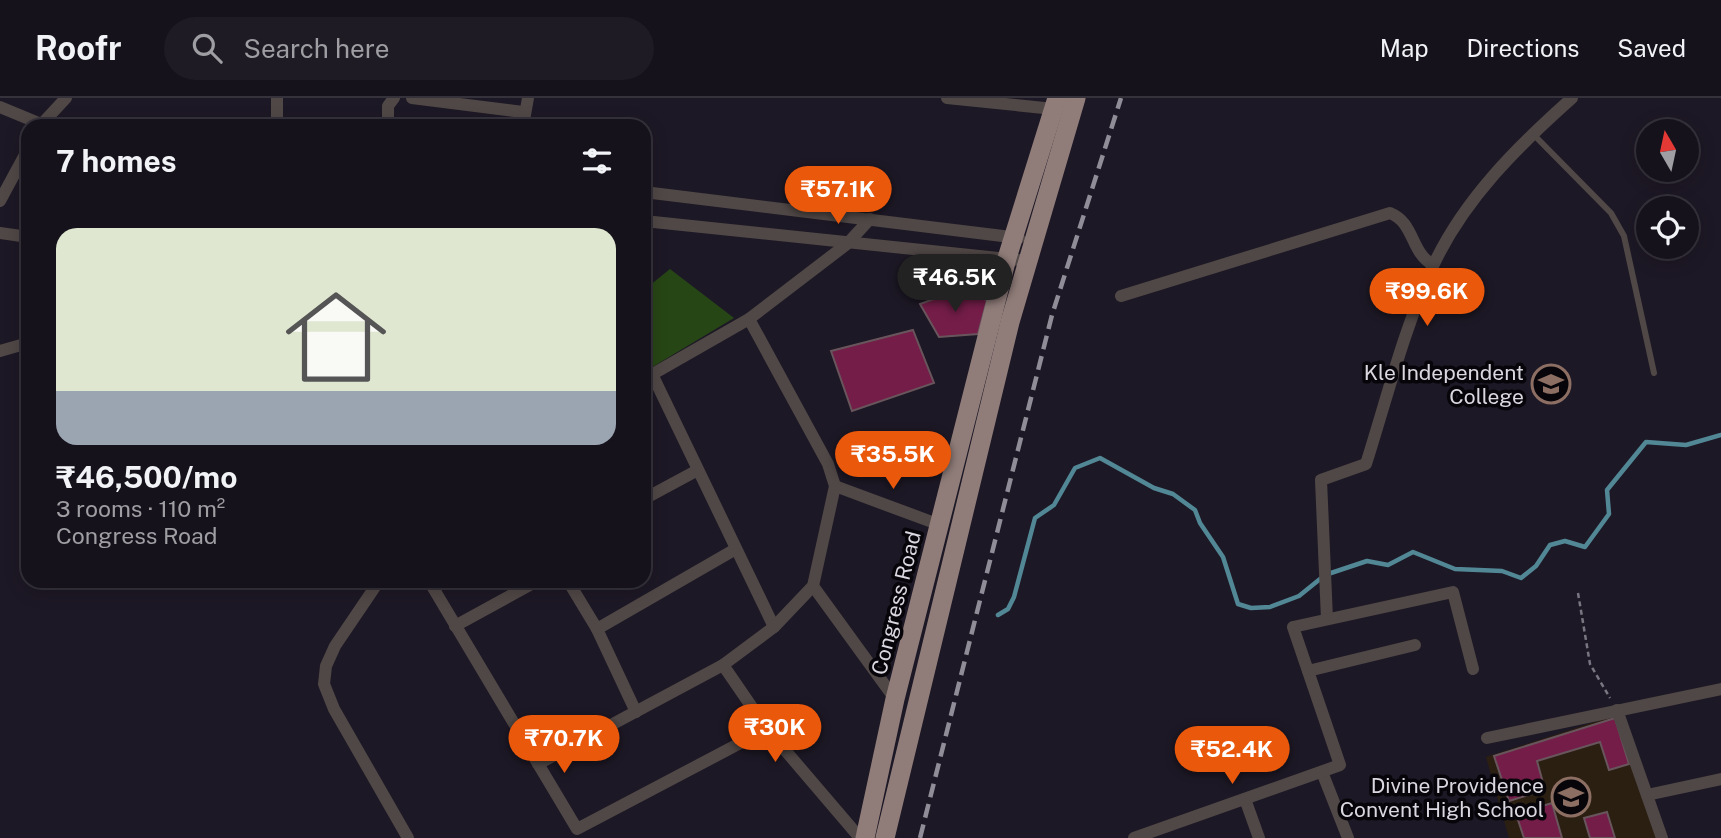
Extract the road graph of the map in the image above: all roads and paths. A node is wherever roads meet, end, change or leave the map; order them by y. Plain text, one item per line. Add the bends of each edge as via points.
1 (66, 98) edge
2 (277, 98) edge
3 (394, 98) edge
4 (412, 98) edge
5 (528, 98) edge
6 (947, 98) edge
7 (1076, 98) edge
8 (1572, 98) edge
9 (1056, 103) edge
10 (0, 107) edge
11 (523, 112) junction
12 (27, 119) edge
13 (47, 119) edge
14 (277, 119) edge
15 (388, 119) edge
16 (523, 119) edge
17 (1532, 133) junction
18 (21, 162) edge
19 (651, 193) edge
20 (0, 201) edge
21 (870, 219) junction
22 (651, 222) edge
23 (0, 233) edge
24 (21, 236) edge
25 (1013, 237) junction
26 (1034, 241) junction
27 (847, 244) junction
28 (1007, 258) junction
29 (1028, 261) junction
30 (1433, 265) junction
31 (1121, 296) dead end
32 (749, 319) junction
33 (21, 344) edge
34 (0, 351) edge
35 (1654, 373) dead end
36 (651, 375) edge
37 (651, 383) edge
38 (696, 471) junction
39 (835, 486) junction
40 (651, 495) edge
41 (940, 526) junction
42 (734, 550) junction
43 (813, 586) junction
44 (374, 588) edge
45 (433, 588) edge
46 (524, 588) edge
47 (572, 588) edge
48 (1578, 593) dead end
49 (1327, 620) junction
50 (455, 626) junction
51 (774, 627) junction
52 (597, 629) junction
53 (1415, 645) dead end
54 (723, 665) junction
55 (1474, 669) dead end
56 (1308, 671) junction
57 (1721, 690) edge
58 (895, 699) junction
59 (1617, 710) junction
60 (636, 712) junction
61 (767, 729) junction
62 (1487, 738) dead end
63 (538, 764) junction
64 (1322, 772) junction
65 (1721, 779) edge
66 (1647, 795) junction
67 (1245, 799) junction
68 (580, 833) edge
69 (1160, 834) edge
70 (408, 838) edge
71 (862, 838) edge
72 (886, 838) edge
73 (1134, 838) edge
74 (1259, 838) edge
75 (1348, 838) edge
76 (1662, 838) edge

1 - 13 street
2 - 14 street
3 - 15 street via 388,106
4 - 11 street
5 - 11 street
6 - 9 street
7 - 26 highway
8 - 17 street
9 - 25 highway, Congress Road
10 - 12 street
11 - 16 street
17 - 30 street via 1476,195
17 - 35 lane via 1611,213 1624,236
18 - 20 street
19 - 21 street
21 - 25 street
21 - 27 street
22 - 27 street
23 - 24 street
25 - 26 street
25 - 28 highway, Congress Road
26 - 29 highway
27 - 28 street
27 - 32 street
28 - 29 street
28 - 41 highway, Congress Road
29 - 72 highway
30 - 31 street via 1420,255 1406,223 1390,213
30 - 49 street via 1366,464 1321,480
32 - 36 street
32 - 39 street via 828,464
33 - 34 street
37 - 38 street
38 - 40 street
38 - 42 street
39 - 41 street
39 - 43 street
41 - 58 highway, Congress Road
42 - 51 street
42 - 52 street
43 - 51 street
43 - 58 street
44 - 70 street via 335,646 324,684
45 - 50 street
46 - 50 street
47 - 52 street
48 - 59 path via 1590,664
49 - 55 street via 1453,592
49 - 56 street via 1293,627
50 - 63 street
51 - 54 street
52 - 60 street
53 - 56 street
54 - 60 street
54 - 61 street
56 - 64 street via 1340,765
57 - 59 street
58 - 71 highway, Congress Road
59 - 62 street
59 - 66 street
60 - 63 street
61 - 68 street
61 - 71 street
63 - 68 street
64 - 67 street
64 - 75 street
65 - 66 street
66 - 76 street
67 - 69 street
67 - 74 street
69 - 73 street

